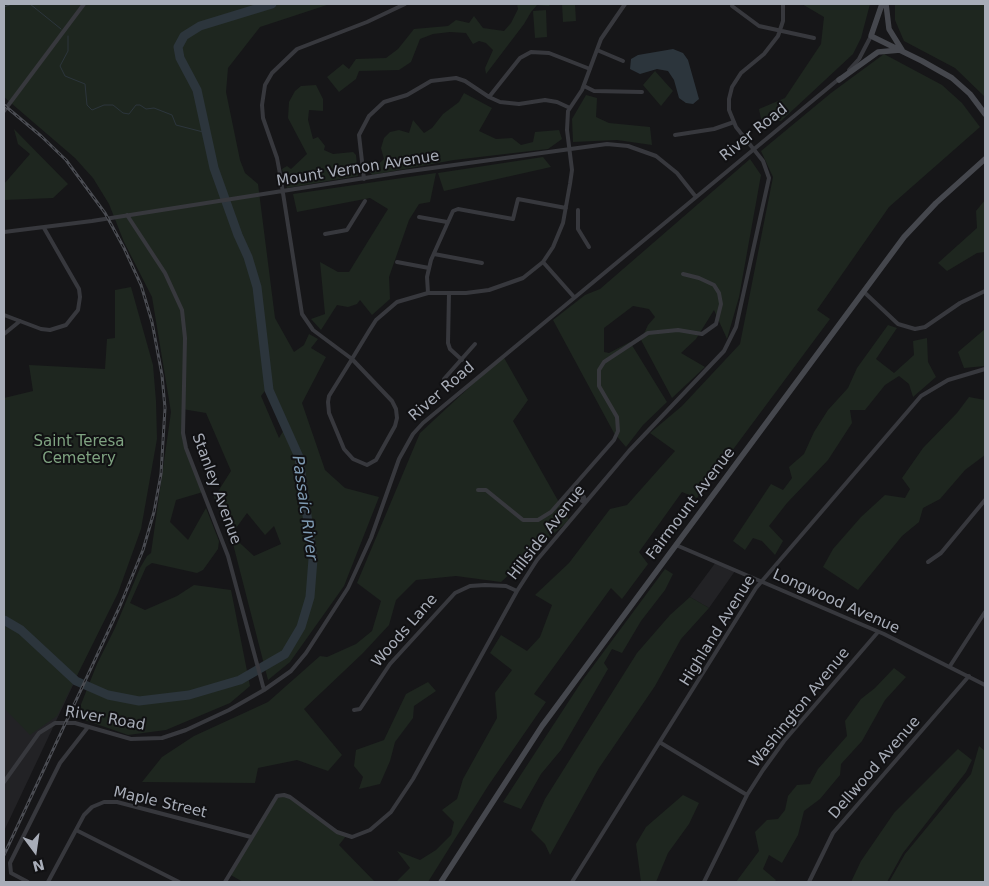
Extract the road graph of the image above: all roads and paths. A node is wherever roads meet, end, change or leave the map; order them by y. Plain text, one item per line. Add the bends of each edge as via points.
1 (84, 4) edge
2 (405, 4) edge
3 (625, 4) edge
4 (783, 4) edge
5 (884, 4) edge
6 (732, 6) dead end
7 (780, 31) junction
8 (871, 36) junction
9 (814, 38) dead end
10 (597, 50) junction
11 (902, 50) junction
12 (623, 61) dead end
13 (590, 69) junction
14 (839, 80) junction
15 (584, 86) junction
16 (642, 92) dead end
17 (489, 97) junction
18 (570, 108) junction
19 (4, 111) edge
20 (985, 114) edge
21 (734, 122) junction
22 (675, 135) dead end
23 (570, 149) junction
24 (754, 150) junction
25 (985, 160) edge
26 (364, 179) junction
27 (282, 191) junction
28 (696, 197) junction
29 (365, 201) dead end
30 (566, 208) junction
31 (578, 210) dead end
32 (127, 215) junction
33 (419, 217) dead end
34 (447, 222) junction
35 (44, 228) junction
36 (4, 232) edge
37 (325, 234) dead end
38 (589, 247) dead end
39 (434, 254) junction
40 (397, 262) dead end
41 (543, 262) junction
42 (482, 263) dead end
43 (429, 268) junction
44 (683, 274) dead end
45 (985, 291) edge
46 (864, 292) junction
47 (428, 293) junction
48 (449, 293) junction
49 (574, 297) junction
50 (4, 315) edge
51 (20, 321) junction
52 (4, 334) edge
53 (475, 344) dead end
54 (352, 359) junction
55 (462, 360) junction
56 (985, 369) edge
57 (444, 379) dead end
58 (478, 490) dead end
59 (572, 490) junction
60 (985, 500) edge
61 (585, 501) junction
62 (676, 545) junction
63 (928, 562) dead end
64 (761, 582) junction
65 (517, 591) junction
66 (985, 612) edge
67 (878, 632) junction
68 (950, 666) junction
69 (969, 676) junction
70 (985, 684) edge
71 (264, 690) junction
72 (354, 710) dead end
73 (88, 727) junction
74 (661, 743) junction
75 (4, 769) edge
76 (10, 773) junction
77 (4, 782) edge
78 (747, 795) junction
79 (76, 830) junction
80 (251, 837) junction
81 (28, 882) edge
82 (48, 882) edge
83 (179, 882) edge
84 (225, 882) edge
85 (442, 882) edge
86 (572, 882) edge
87 (704, 882) edge
88 (809, 882) edge

1 - 19 street
2 - 27 street via 297,49 272,73 262,96 262,112 277,158
3 - 10 street via 608,25
4 - 7 street
5 - 8 main road, River Road
5 - 11 main road via 890,29
6 - 7 street via 759,26
7 - 9 street
7 - 21 street via 771,47 741,73 732,87 729,104
8 - 11 main road
8 - 14 street, River Road via 859,59
10 - 12 street
10 - 13 street
11 - 14 main road via 878,52
11 - 20 main road via 952,78
13 - 15 street
13 - 17 street via 549,53 531,52 520,58
14 - 24 street, River Road
15 - 16 street via 594,91
15 - 18 street
17 - 18 street via 519,104 545,100
17 - 26 street via 465,81 444,78 383,102 369,116 360,135
18 - 23 street via 567,121
21 - 22 street via 714,129
21 - 24 street, Hillside Avenue
23 - 26 street, Mount Vernon Avenue
23 - 28 street, Mount Vernon Avenue via 613,144 646,151 669,165
23 - 30 street via 572,170
24 - 28 street, River Road
24 - 61 street, Hillside Avenue via 767,169 769,183 732,336 712,366 665,412
25 - 46 main road, Fairmount Avenue via 914,223
26 - 27 street, Mount Vernon Avenue
27 - 32 street, Mount Vernon Avenue
27 - 54 street via 302,314 313,330
28 - 49 street, River Road
29 - 37 street via 348,230
30 - 34 street via 518,199 513,219 458,209 452,212
30 - 41 street via 558,235
31 - 38 street via 578,229
32 - 35 street, Mount Vernon Avenue
32 - 71 street, Stanley Avenue via 165,273 182,310 186,338 183,433 186,448 228,556
33 - 34 street
34 - 39 street
35 - 36 street, Mount Vernon Avenue
35 - 51 street via 79,289 80,304 73,318 57,329 41,329
39 - 42 street
39 - 43 street
40 - 43 street
41 - 48 street via 530,274 506,285 477,292
41 - 49 street
43 - 47 street
44 - 59 street via 714,285 721,304 716,324 702,334 678,330 648,333 604,362 599,370 599,386 617,417 618,431
45 - 46 street via 960,303 925,327 915,329 898,324
46 - 62 main road, Fairmount Avenue
47 - 48 street
47 - 54 street via 402,299 385,311
48 - 55 street via 448,343
49 - 71 street, River Road via 429,417 413,434 399,459 371,538 348,588 299,662
50 - 51 street
51 - 52 street
53 - 55 street
54 - 54 street via 330,396 328,406 346,452 362,464 371,465 395,426 397,416 392,401
55 - 57 street
56 - 64 street, Highland Avenue via 948,380 921,396
58 - 59 street via 486,490 518,517 529,522 544,518
59 - 61 street
60 - 63 street via 941,553
61 - 65 street, Hillside Avenue via 537,560
62 - 64 street, Longwood Avenue
62 - 85 main road, Fairmount Avenue via 536,734
64 - 67 street, Longwood Avenue
64 - 74 street, Highland Avenue
65 - 72 street, Woods Lane via 506,586 485,585 470,586 455,593 390,664 360,709
65 - 80 street, Hillside Avenue via 414,780 381,823 359,836 346,836 284,795 274,799
66 - 68 street
67 - 68 street, Longwood Avenue
67 - 78 street, Washington Avenue via 784,741
68 - 69 street, Longwood Avenue
69 - 70 street, Longwood Avenue
69 - 88 street, Dellwood Avenue via 833,833
71 - 73 street, River Road via 207,721 162,738 131,739
73 - 76 street, River Road via 65,722 49,725 39,733
73 - 81 street via 54,774 10,863 11,873
74 - 78 street
74 - 86 street, Highland Avenue
75 - 76 street
76 - 77 street, River Road
78 - 87 street, Washington Avenue
79 - 80 street, Maple Street via 92,807 110,801
79 - 82 street, Maple Street
79 - 83 street
80 - 84 street, Hillside Avenue

